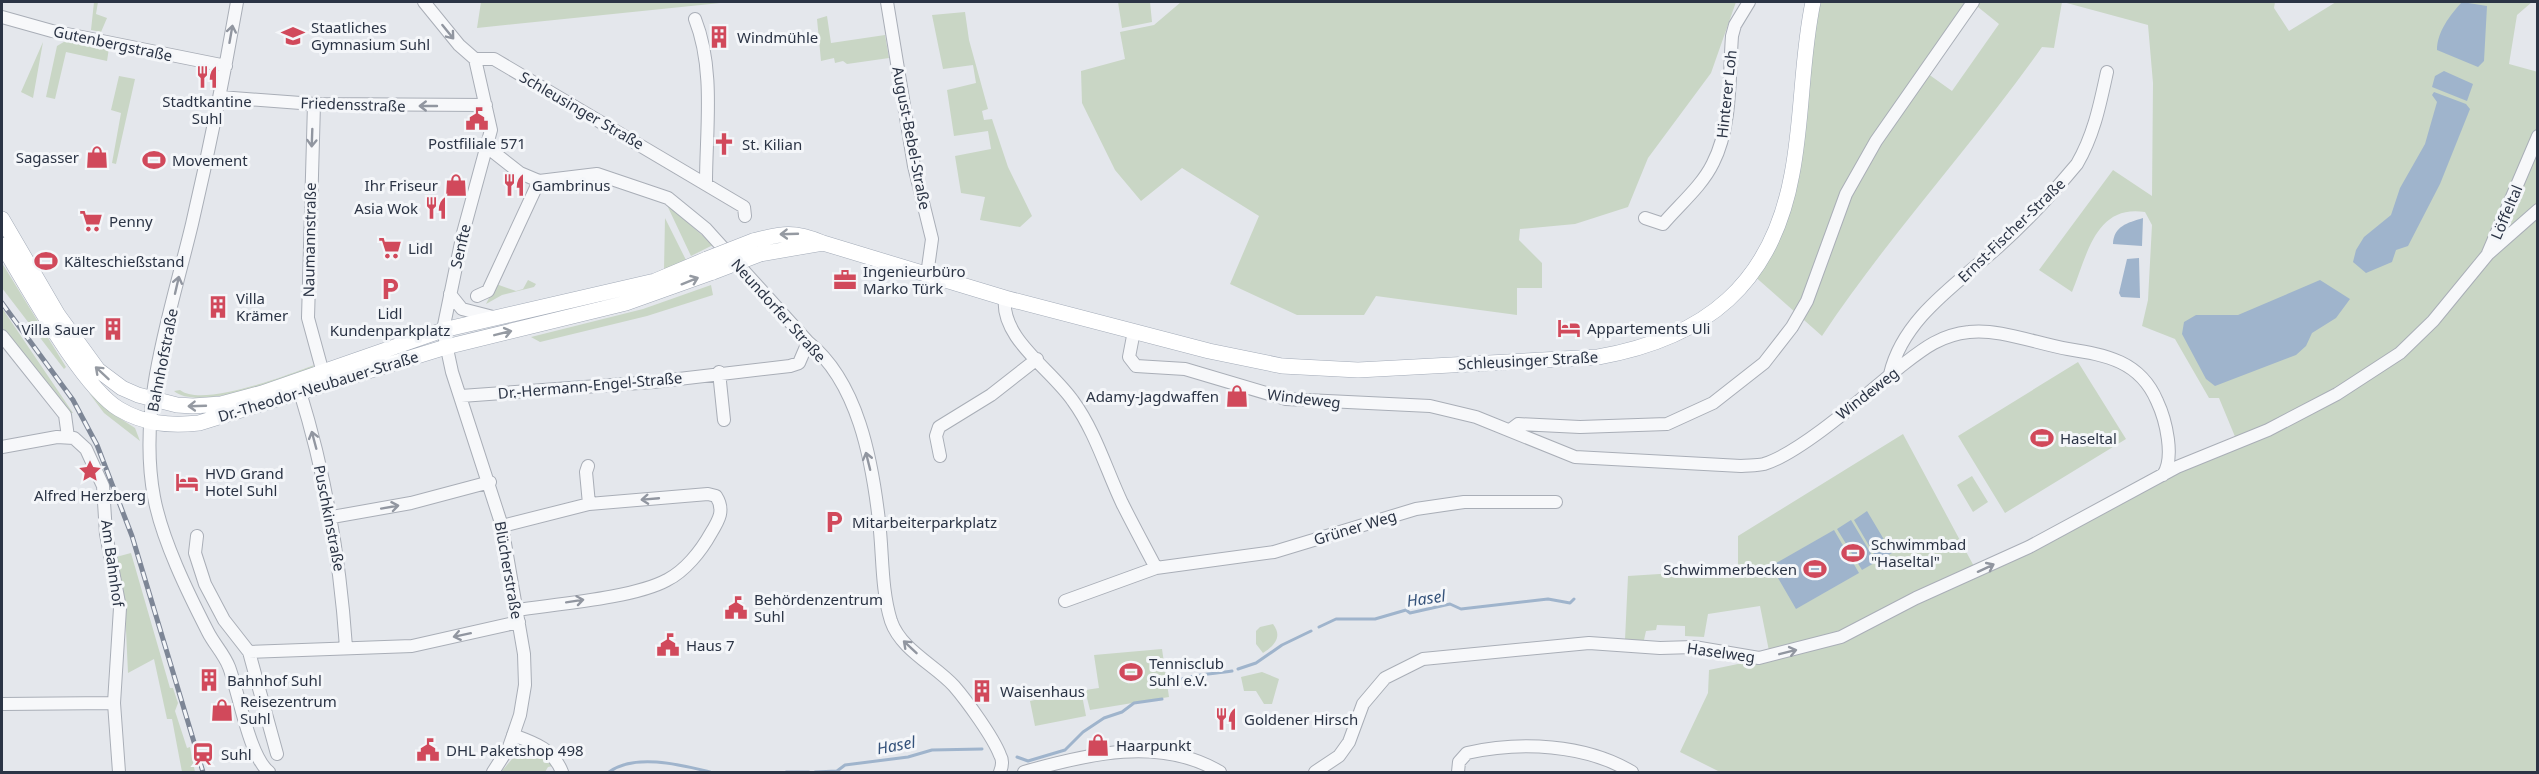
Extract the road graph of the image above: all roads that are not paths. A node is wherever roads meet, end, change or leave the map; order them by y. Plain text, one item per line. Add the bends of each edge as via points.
1 (237, 2) edge
2 (424, 2) edge
3 (887, 2) edge
4 (1749, 2) edge
5 (1813, 2) edge
6 (1973, 2) edge
7 (2, 17) edge
8 (695, 19) dead end
9 (475, 59) junction
10 (226, 66) junction
11 (2107, 72) dead end
12 (220, 97) junction
13 (314, 104) junction
14 (486, 105) junction
15 (2538, 136) edge
16 (487, 147) junction
17 (538, 181) junction
18 (706, 183) junction
19 (2538, 210) edge
20 (745, 216) dead end
21 (1645, 218) dead end
22 (2, 219) edge
23 (2, 245) edge
24 (2488, 254) junction
25 (710, 265) junction
26 (927, 275) junction
27 (450, 294) junction
28 (477, 296) dead end
29 (1005, 298) junction
30 (493, 317) junction
31 (443, 330) junction
32 (1134, 331) junction
33 (2, 336) edge
34 (808, 342) junction
35 (446, 347) junction
36 (1037, 359) junction
37 (719, 372) junction
38 (323, 373) junction
39 (1890, 375) junction
40 (300, 392) junction
41 (461, 396) junction
42 (153, 400) junction
43 (724, 420) dead end
44 (151, 422) junction
45 (1510, 430) junction
46 (68, 437) junction
47 (2, 447) edge
48 (2170, 452) junction
49 (940, 456) dead end
50 (2193, 460) junction
51 (588, 466) dead end
52 (2162, 476) junction
53 (490, 482) junction
54 (1556, 502) dead end
55 (589, 504) junction
56 (332, 517) junction
57 (502, 526) junction
58 (197, 536) dead end
59 (1156, 568) junction
60 (1065, 601) dead end
61 (518, 616) junction
62 (346, 647) junction
63 (249, 652) junction
64 (114, 703) junction
65 (2, 704) edge
66 (513, 735) junction
67 (277, 754) dead end
68 (119, 772) edge
69 (268, 772) edge
70 (493, 772) edge
71 (562, 772) edge
72 (1000, 772) edge
73 (1024, 772) edge
74 (1220, 772) edge
75 (1315, 772) edge
76 (1458, 772) edge
77 (1632, 772) edge

10 -> 1 street, Bahnhofstraße
2 -> 9 street
3 - 26 street, August-Bebel-Straße via 914,166 932,238
4 - 21 street, Hinterer Loh via 1732,36 1723,138 1714,163 1663,224
5 - 32 main road, Schleusinger Straße via 1793,172 1778,229 1767,253 1735,295 1685,331 1647,346 1598,357 1358,370 1282,366
6 - 45 street via 1876,141 1846,194 1807,301 1764,363 1713,403 1667,424 1518,424
7 - 10 street, Gutenbergstraße
8 - 18 street via 703,39 707,80
9 - 14 street, Senfte
9 - 18 street, Schleusinger Straße via 494,58
10 - 12 street, Bahnhofstraße
11 - 39 street, Ernst-Fischer-Straße via 2097,116 2077,164 2000,245 1922,314 1894,358
12 - 13 street, Friedensstraße
42 -> 12 street, Bahnhofstraße
14 -> 13 street, Friedensstraße
13 -> 38 street, Naumannstraße via 308,318
14 - 16 street, Senfte via 490,130
15 - 24 street, Löffeltal
16 - 17 street via 520,173
16 - 27 street, Senfte
17 - 28 street via 488,291
17 - 34 street, Neundorfer Straße via 597,174 668,198 714,238
18 - 20 street, Schleusinger Straße via 744,207
19 - 24 street
42 -> 22 main road, Dr.-Theodor-Neubauer-Straße via 122,388 87,358
23 - 44 main road, Dr.-Theodor-Neubauer-Straße via 100,393 117,408
24 - 50 street, Haselweg via 2433,321 2400,352 2337,394 2268,430
25 - 26 main road, bridge via 757,247 823,243
25 - 30 main road, Dr.-Theodor-Neubauer-Straße
35 -> 25 main road, Dr.-Theodor-Neubauer-Straße via 626,303
26 - 29 main road, Schleusinger Straße
27 - 30 street, Dr.-Theodor-Neubauer-Straße via 462,309
27 - 31 street, Senfte
29 - 32 main road, Schleusinger Straße
29 - 36 street via 1003,310 1009,328
30 - 31 main road, Dr.-Theodor-Neubauer-Straße
31 - 35 street, Senfte
31 - 38 main road, Dr.-Theodor-Neubauer-Straße
32 - 45 street, Windeweg via 1129,357 1136,366 1185,369 1294,400 1430,406
33 - 46 street via 65,416
34 - 37 street, Dr.-Hermann-Engel-Straße via 799,363
72 -> 34 street, Neundorfer Straße via 1001,756 954,687 902,640 893,626 883,580 879,521 859,423 832,369
35 - 40 main road, Dr.-Theodor-Neubauer-Straße
35 - 41 street, Blücherstraße
36 - 49 street via 991,395 939,427 936,436
36 - 59 street via 1084,418
37 - 41 street, Dr.-Hermann-Engel-Straße via 652,382
37 - 43 street
38 -> 42 main road, Dr.-Theodor-Neubauer-Straße via 221,404 193,406
39 - 45 street, Windeweg via 1815,434 1782,457 1763,464 1706,466 1575,457
39 - 48 street, Windeweg via 1925,346 1972,332 2115,358 2136,372 2151,389 2160,408
40 - 44 main road, Dr.-Theodor-Neubauer-Straße via 199,423
56 -> 40 street, Puschkinstraße
41 - 53 street, Blücherstraße
42 - 44 street, Bahnhofstraße
44 - 69 street, Bahnhofstraße via 152,476 161,524 208,632 229,667 256,753
46 - 47 street
46 - 64 street, Am Bahnhof via 86,448 105,497 106,534 120,608
48 - 50 street
48 - 52 street
50 - 52 street, Haselweg
51 - 55 street
75 -> 52 street, Haselweg via 1339,756 1349,742 1363,704 1385,678 1423,658 1589,642 1683,646 1759,658 1841,637 2029,547
56 -> 53 street via 411,503
53 - 57 street, Blücherstraße
54 - 59 street, Grüner Weg via 1464,502 1416,509 1274,552
55 - 57 street
61 -> 55 street via 632,592 667,580 695,555 719,520 721,504 716,496 708,494
56 - 62 street, Puschkinstraße
57 - 61 street, Blücherstraße
58 - 63 street via 195,554 205,584 224,620
59 - 60 street, Grüner Weg
61 -> 62 street via 412,646
61 - 66 street, Blücherstraße via 525,685
62 - 63 street
63 - 67 street
64 - 65 street
64 - 68 street, Am Bahnhof
66 - 70 street, Blücherstraße
66 - 71 street via 544,747
73 - 74 street via 1093,753 1153,753 1190,757
76 - 77 street via 1467,753 1516,747 1576,751

